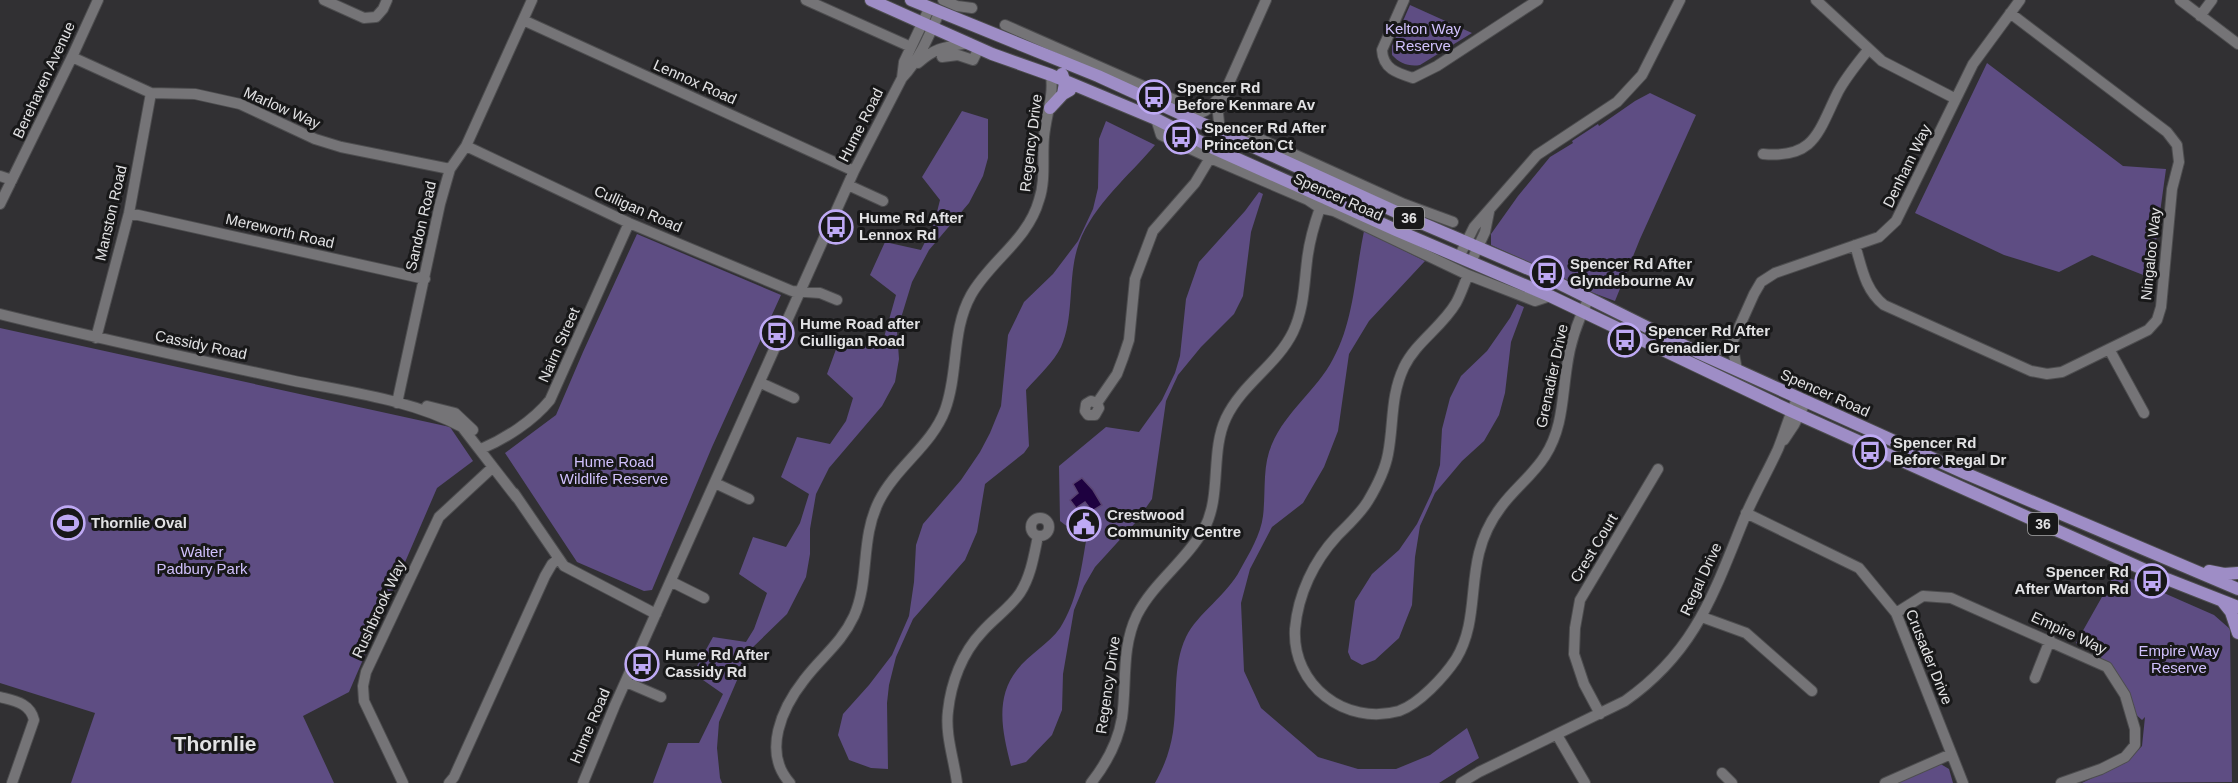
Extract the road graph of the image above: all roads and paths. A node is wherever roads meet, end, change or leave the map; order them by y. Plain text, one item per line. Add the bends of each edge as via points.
1 (98, 0) edge
2 (324, 0) edge
3 (387, 0) edge
4 (532, 0) edge
5 (806, 0) edge
6 (871, 0) edge
7 (911, 0) edge
8 (943, 0) edge
9 (1266, 0) edge
10 (1404, 0) edge
11 (1538, 0) edge
12 (1680, 0) edge
13 (1815, 0) edge
14 (2020, 0) edge
15 (2180, 0) edge
16 (2212, 0) edge
17 (976, 4) edge
18 (934, 11) junction
19 (2010, 12) junction
20 (2200, 16) junction
21 (523, 20) junction
22 (1005, 25) dead end
23 (928, 26) junction
24 (976, 27) junction
25 (2238, 44) edge
26 (974, 46) junction
27 (911, 47) junction
28 (1868, 50) junction
29 (72, 57) junction
30 (942, 57) dead end
31 (910, 70) junction
32 (1051, 75) junction
33 (902, 78) junction
34 (1064, 81) junction
35 (1123, 83) junction
36 (1226, 92) junction
37 (151, 93) junction
38 (1063, 94) junction
39 (1956, 99) junction
40 (1175, 100) dead end
41 (1160, 106) junction
42 (1050, 108) junction
43 (1141, 113) junction
44 (1220, 132) junction
45 (1247, 133) dead end
46 (466, 146) junction
47 (1280, 147) junction
48 (1212, 153) junction
49 (1265, 153) junction
50 (1763, 154) dead end
51 (450, 169) junction
52 (855, 171) junction
53 (0, 176) edge
54 (12, 180) junction
55 (848, 185) junction
56 (884, 201) dead end
57 (0, 204) edge
58 (1320, 208) junction
59 (1404, 210) junction
60 (129, 213) junction
61 (1453, 222) dead end
62 (629, 223) junction
63 (1472, 244) junction
64 (1855, 246) junction
65 (1466, 265) junction
66 (425, 279) junction
67 (802, 291) junction
68 (1589, 298) junction
69 (837, 300) dead end
70 (1582, 312) junction
71 (0, 314) edge
72 (1640, 323) junction
73 (96, 338) junction
74 (1732, 343) junction
75 (2109, 349) junction
76 (1697, 351) junction
77 (1737, 370) junction
78 (1708, 372) junction
79 (760, 383) junction
80 (794, 398) dead end
81 (1802, 399) junction
82 (397, 403) junction
83 (1097, 403) dead end
84 (1795, 413) junction
85 (2144, 413) dead end
86 (1836, 414) junction
87 (1867, 445) junction
88 (484, 448) junction
89 (493, 467) junction
90 (1658, 469) dead end
91 (715, 483) junction
92 (517, 498) junction
93 (749, 499) dead end
94 (1746, 513) junction
95 (2063, 516) junction
96 (1038, 536) dead end
97 (2098, 549) junction
98 (558, 559) junction
99 (2179, 564) junction
100 (2238, 573) edge
101 (672, 582) junction
102 (2238, 589) edge
103 (704, 597) dead end
104 (2220, 599) junction
105 (2238, 607) edge
106 (657, 610) junction
107 (1896, 613) junction
108 (1702, 617) junction
109 (2238, 633) edge
110 (2050, 640) junction
111 (2035, 678) dead end
112 (626, 682) junction
113 (1812, 691) dead end
114 (0, 697) edge
115 (661, 698) dead end
116 (1600, 714) junction
117 (1557, 735) junction
118 (1951, 754) junction
119 (1722, 773) dead end
120 (12, 783) edge
121 (403, 783) edge
122 (449, 783) edge
123 (583, 783) edge
124 (790, 783) edge
125 (957, 783) edge
126 (1091, 783) edge
127 (1461, 783) edge
128 (1585, 783) edge
129 (1732, 783) edge
130 (1885, 783) edge
131 (1963, 783) edge
132 (2061, 783) edge

1 - 29 street, Berehaven Avenue
2 - 3 street via 364,18 376,17
4 - 21 street, Sandon Road
5 - 27 street
6 - 23 main road, Spencer Road / 36
7 - 18 main road, Spencer Road / 36
8 - 17 street via 957,6
9 - 36 street
10 - 11 street via 1382,50 1386,66 1413,78
12 - 63 street, Grenadier Drive via 1642,75 1617,102 1537,155 1474,227
13 - 28 street
14 - 19 street, Denham Way
15 - 20 street
16 - 20 street
17 - 24 street
18 - 23 street, Hume Road
18 - 24 main road, Spencer Road / 36
19 - 39 street, Denham Way via 1981,50
19 - 75 street, Ningaloo Way via 2167,132 2177,145 2179,162 2172,189 2157,320 2148,330
20 - 25 street
21 - 46 street, Sandon Road
21 - 52 street, Lennox Road
22 - 35 street, Spencer Road
23 - 26 main road, Spencer Road / 36
23 - 27 street, Hume Road
23 - 31 street, Hume Road
24 - 34 main road via 989,38 1052,63
24 - 35 main road, Spencer Road / 36
26 - 30 street via 973,60 958,55
26 - 31 street, Hume Road via 941,47
26 - 32 main road, Spencer Road / 36
27 - 33 street, Hume Road
28 - 39 street
28 - 50 street via 1845,81 1810,144 1782,156
29 - 37 street, Marlow Way
29 - 54 street, Berehaven Avenue
31 - 33 street, Hume Road
32 - 34 main road, Spencer Road / 36
32 - 42 street, Regency Drive
33 - 52 street, Hume Road
34 - 38 main road
34 - 43 main road, Spencer Road / 36
35 - 40 street, Spencer Road
35 - 41 main road, Spencer Road / 36
35 - 48 main road via 1120,97 1201,134
36 - 41 street via 1204,112 1196,114 1176,105
36 - 44 street via 1218,113
37 - 51 street, Marlow Way via 195,94 240,104 333,145
37 - 60 street, Manston Road
38 - 42 main road
38 - 43 main road via 1075,91 1130,115
39 - 64 street, Denham Way via 1896,221 1879,237
41 - 44 main road, Spencer Road / 36
42 - 124 street, Regency Drive via 1040,200 1013,245 970,296 957,334 945,409 938,424 889,484 871,521 854,614 834,649 793,695 778,728 777,755
43 - 48 main road, Spencer Road / 36
44 - 49 main road, Spencer Road / 36
45 - 47 street, Spencer Road
46 - 51 street, Sandon Road
46 - 62 street, Culligan Road
47 - 49 street
47 - 59 street, Spencer Road
48 - 58 street, Spencer Road
48 - 65 main road, Spencer Road / 36
48 - 83 street via 1195,183 1153,231 1135,279 1123,358
49 - 59 main road, Spencer Road / 36
51 - 66 street, Sandon Road
52 - 55 street, Hume Road
53 - 54 street
54 - 57 street, Berehaven Avenue
55 - 56 street, Hume Road
55 - 67 street, Hume Road
58 - 65 street, Spencer Road
58 - 126 street, Regency Drive via 1311,232 1298,320 1284,347 1239,397 1226,418 1205,526 1137,615 1126,653 1122,720 1114,745
59 - 61 street, Spencer Road
59 - 63 main road, Spencer Road / 36
60 - 66 street, Mereworth Road
60 - 73 street, Manston Road
62 - 67 street, Culligan Road via 792,291
62 - 88 street, Nairn Street via 550,400 512,432
63 - 65 street, Grenadier Drive
63 - 68 main road, Spencer Road / 36
64 - 74 street, Denham Way via 1775,273 1761,282
64 - 75 street, Ningaloo Way via 1867,287 1884,304 2031,371 2062,372
65 - 70 main road, Spencer Road / 36
65 - 70 street, Grenadier Drive via 1455,304 1404,366 1392,403 1384,470 1367,503 1325,550 1301,594 1295,628 1296,654 1315,687 1347,710 1371,715 1401,710 1428,692 1457,657 1468,631 1479,554 1487,529 1501,506 1545,457 1558,430 1572,338
66 - 82 street, Sandon Road
67 - 69 street
67 - 79 street, Hume Road
68 - 70 street, Grenadier Drive
68 - 72 main road, Spencer Road / 36
70 - 78 main road, Spencer Road / 36
71 - 73 street, Cassidy Road
72 - 76 main road, Spencer Road / 36
72 - 78 main road via 1634,325 1636,330 1701,363
73 - 82 street, Cassidy Road
74 - 76 street via 1719,350
74 - 77 street
75 - 85 street
76 - 77 main road, Spencer Road / 36
77 - 81 main road, Spencer Road / 36
78 - 84 main road, Spencer Road / 36
79 - 80 street
79 - 91 street, Hume Road
81 - 84 street, Regal Drive
81 - 86 main road, Spencer Road / 36
82 - 88 street, Cassidy Road via 455,413
84 - 87 main road, Spencer Road / 36
84 - 94 street, Regal Drive
86 - 87 main road via 1838,423 1859,433
86 - 95 main road, Spencer Road / 36
87 - 97 main road, Spencer Road / 36
88 - 89 street, Cassidy Road
88 - 92 street, Cassidy Road
89 - 92 street, Cassidy Road
89 - 121 street, Rushbrook Way via 439,517 366,672 364,701
90 - 116 street, Crest Court via 1580,600 1574,654
91 - 93 street
91 - 101 street, Hume Road
92 - 98 street, Cassidy Road
94 - 107 street, Crusader Drive via 1859,568
94 - 108 street, Regal Drive
95 - 97 main road via 2098,539
95 - 99 main road, Spencer Road / 36
96 - 125 street via 1021,592 969,648 952,689 949,747
97 - 104 main road, Spencer Road / 36
98 - 106 street, Cassidy Road via 573,571 625,597 650,602
98 - 122 street via 542,582 481,722
99 - 100 main road via 2195,565 2213,573
99 - 102 main road, Spencer Road / 36
101 - 103 street
101 - 106 street, Hume Road
104 - 105 main road, Spencer Road / 36
104 - 109 main road via 2231,612
106 - 112 street, Hume Road
107 - 110 street, Empire Way via 1923,596 1951,598
107 - 118 street, Crusader Drive
108 - 113 street via 1746,633
108 - 116 street, Regal Drive via 1662,670 1642,689
110 - 111 street
110 - 132 street, Empire Way via 2107,667 2125,695 2135,729 2135,745 2125,757
112 - 115 street, Hume Road
112 - 123 street, Hume Road
114 - 120 street via 22,703 34,720
116 - 117 street, Regal Drive
117 - 127 street, Regal Drive
117 - 128 street
118 - 130 street
118 - 131 street, Crusader Drive
119 - 129 street

